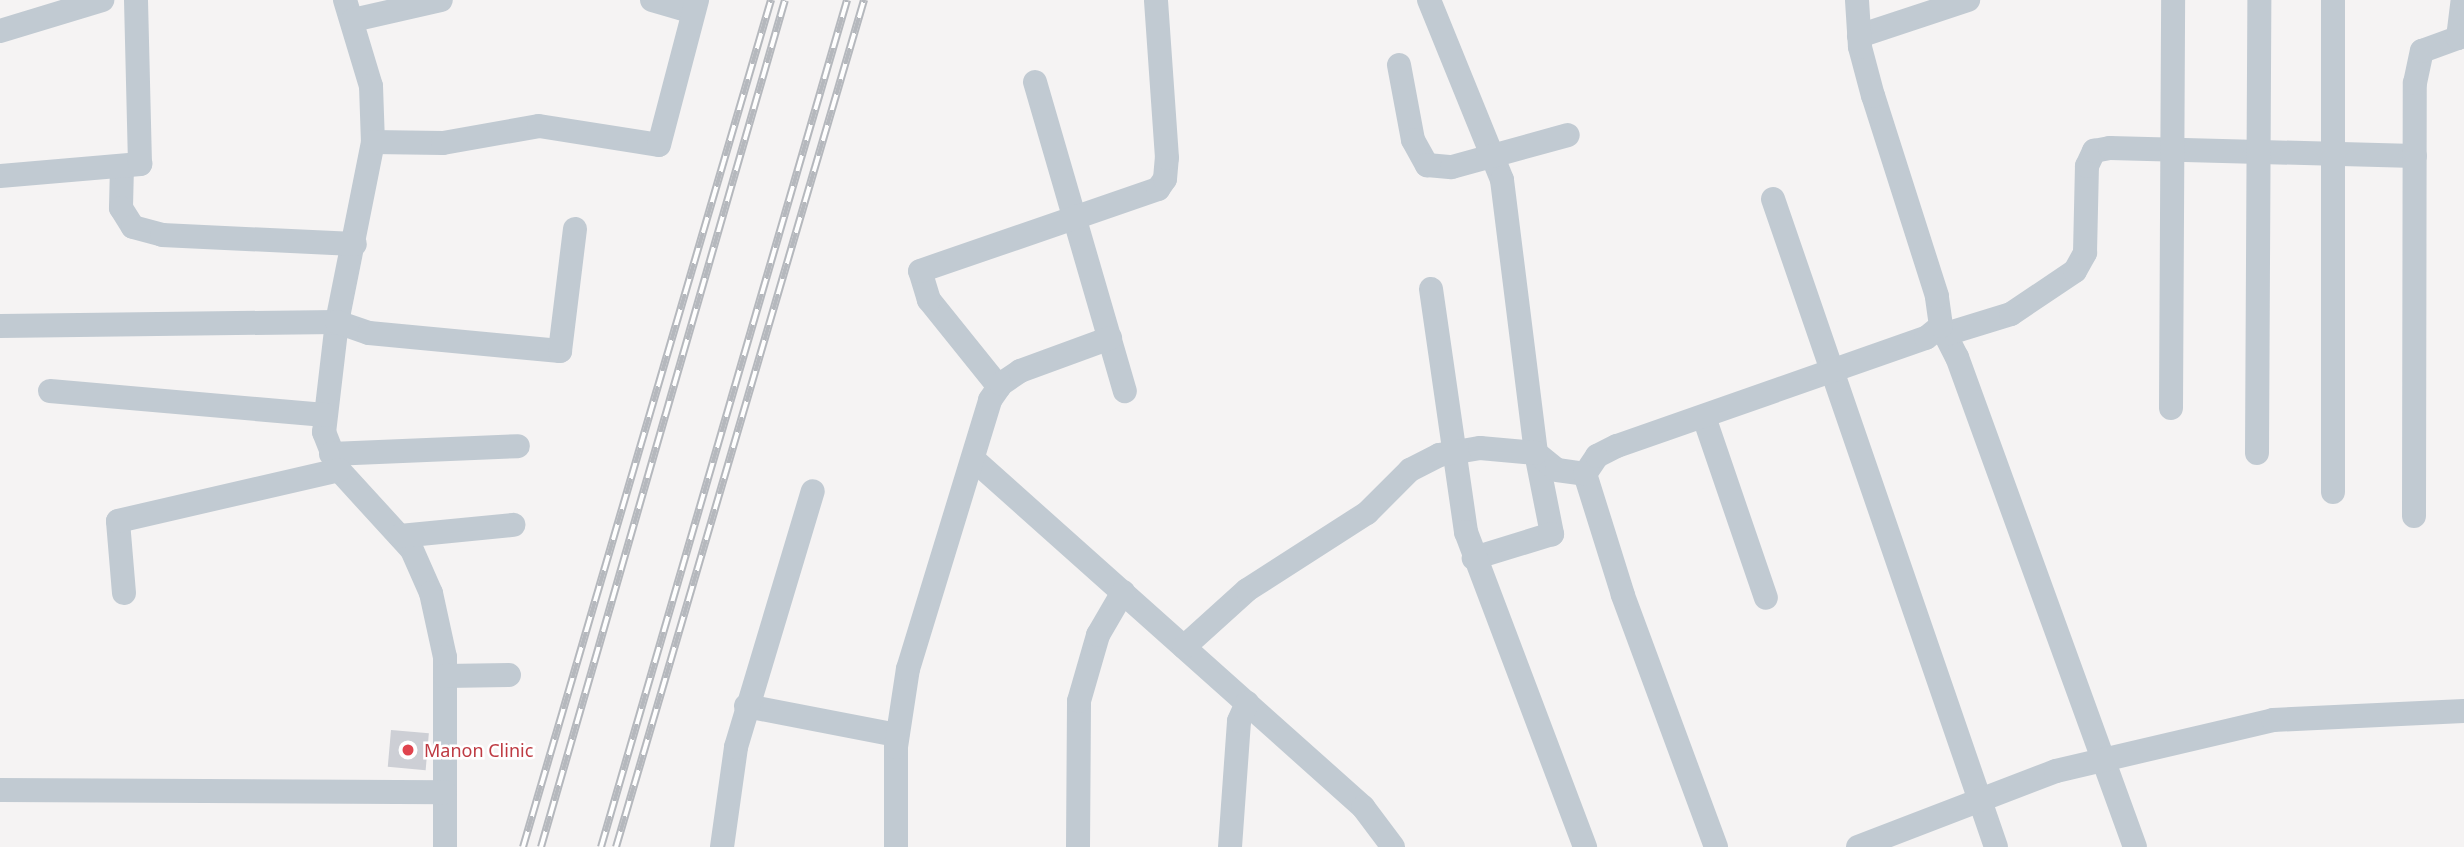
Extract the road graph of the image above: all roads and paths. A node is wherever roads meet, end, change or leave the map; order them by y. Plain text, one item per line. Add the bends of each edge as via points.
1 (102, 0) edge
2 (135, 0) edge
3 (441, 0) edge
4 (652, 0) edge
5 (1156, 0) edge
6 (1429, 0) edge
7 (1857, 0) edge
8 (1968, 0) edge
9 (2173, 0) edge
10 (2259, 0) edge
11 (2333, 0) edge
12 (2463, 0) edge
13 (695, 6) edge
14 (349, 10) edge
15 (0, 31) edge
16 (1859, 36) junction
17 (1399, 65) dead end
18 (1035, 82) dead end
19 (1568, 135) dead end
20 (373, 142) junction
21 (2172, 149) junction
22 (2259, 152) junction
23 (2332, 154) junction
24 (1493, 155) junction
25 (2415, 156) junction
26 (122, 166) junction
27 (0, 176) edge
28 (1773, 199) dead end
29 (1075, 219) junction
30 (575, 229) dead end
31 (355, 244) junction
32 (1431, 289) dead end
33 (337, 322) junction
34 (0, 326) edge
35 (1943, 330) junction
36 (1110, 338) junction
37 (1832, 372) junction
38 (999, 387) junction
39 (50, 391) dead end
40 (1125, 391) dead end
41 (2171, 408) dead end
42 (325, 415) junction
43 (1704, 417) junction
44 (518, 446) dead end
45 (1454, 453) junction
46 (1536, 453) junction
47 (2258, 453) dead end
48 (973, 459) junction
49 (335, 462) junction
50 (1585, 474) junction
51 (813, 491) dead end
52 (2333, 492) dead end
53 (2414, 516) dead end
54 (513, 525) dead end
55 (400, 536) junction
56 (1474, 558) junction
57 (1123, 592) junction
58 (124, 593) dead end
59 (1766, 598) dead end
60 (1184, 647) junction
61 (509, 675) dead end
62 (446, 676) junction
63 (1247, 703) junction
64 (746, 706) junction
65 (2464, 711) edge
66 (897, 734) junction
67 (2103, 759) junction
68 (0, 790) edge
69 (445, 792) junction
70 (1980, 801) junction
71 (445, 847) edge
72 (722, 847) edge
73 (896, 847) edge
74 (1078, 847) edge
75 (1230, 847) edge
76 (1393, 847) edge
77 (1585, 847) edge
78 (1716, 847) edge
79 (1858, 847) edge
80 (1996, 847) edge
81 (2135, 847) edge

1 - 15 street
2 - 26 street via 140,164
3 - 14 street
4 - 13 street
5 - 29 street via 1165,179 1143,197
6 - 24 street
7 - 16 street
8 - 16 street
9 - 21 street
10 - 22 street
11 - 23 street
12 - 25 street via 2458,38 2422,51 2418,58
13 - 20 street via 659,145 539,126 443,143
14 - 20 street via 371,86
16 - 35 street via 1873,96 1937,296
17 - 24 street via 1413,141 1427,165 1452,167
18 - 29 street
19 - 24 street
20 - 31 street
21 - 22 street
21 - 35 street via 2094,151 2087,166 2085,253 2075,271 2011,314
21 - 41 street
22 - 23 street
22 - 47 street
23 - 25 street
23 - 52 street
24 - 46 street via 1509,220
25 - 53 street
26 - 27 street
26 - 31 street via 121,208 133,227 162,235
28 - 37 street
29 - 36 street
29 - 38 street via 920,271 929,300
30 - 33 street via 559,351 369,333
31 - 33 street
32 - 45 street
33 - 34 street
33 - 42 street
35 - 37 street
35 - 67 street
36 - 38 street via 1020,371
36 - 40 street
37 - 43 street
37 - 70 street
38 - 48 street via 990,400
39 - 42 street
42 - 49 street via 324,432
43 - 50 street via 1617,446 1597,456
43 - 59 street
44 - 49 street
45 - 46 street via 1480,448
45 - 56 street
45 - 60 street via 1410,470 1367,513 1247,590
46 - 50 street via 1557,470
46 - 56 street via 1552,534
48 - 57 street
48 - 66 street via 920,624
49 - 55 street
49 - 58 street via 118,521
50 - 78 street via 1623,595
51 - 64 street
54 - 55 street
55 - 62 street via 428,582 439,620
56 - 77 street
57 - 60 street
57 - 74 street via 1098,635 1079,701
60 - 63 street
61 - 62 street
62 - 69 street
63 - 75 street via 1239,721
63 - 76 street via 1363,807
64 - 66 street
64 - 72 street via 727,792
65 - 67 street via 2273,720
66 - 73 street
67 - 70 street via 2056,771
67 - 81 street
68 - 69 street
69 - 71 street
70 - 79 street
70 - 80 street

